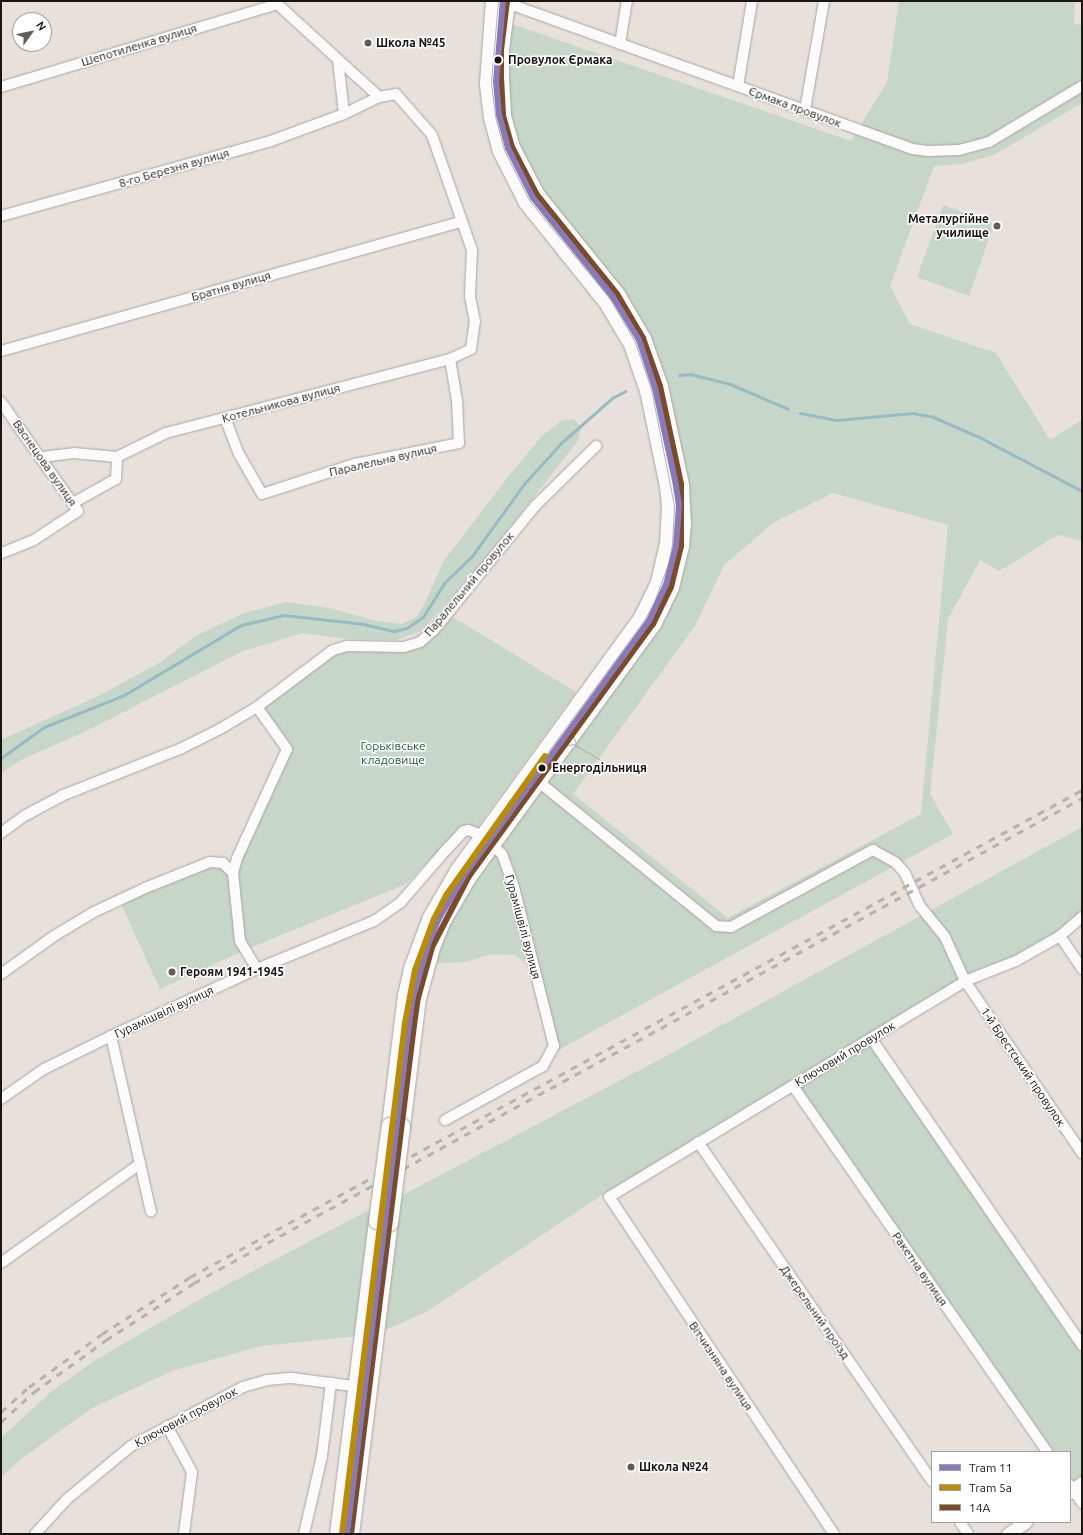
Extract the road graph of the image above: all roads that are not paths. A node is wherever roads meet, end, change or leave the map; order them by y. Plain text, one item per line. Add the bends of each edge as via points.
1 (627, 1) edge
2 (752, 1) edge
3 (824, 1) edge
4 (502, 2) edge
5 (276, 3) edge
6 (620, 44) junction
7 (338, 60) junction
8 (738, 86) junction
9 (1082, 86) edge
10 (1, 87) edge
11 (379, 97) junction
12 (805, 110) junction
13 (344, 114) junction
14 (1, 216) edge
15 (460, 222) junction
16 (1, 351) edge
17 (450, 359) junction
18 (1, 402) edge
19 (225, 418) junction
20 (596, 446) dead end
21 (42, 457) junction
22 (117, 457) junction
23 (73, 503) junction
24 (1, 553) edge
25 (257, 707) junction
26 (533, 777) junction
27 (1, 833) edge
28 (487, 839) junction
29 (233, 873) junction
30 (1082, 917) edge
31 (1060, 936) junction
32 (257, 969) junction
33 (1082, 969) edge
34 (1, 974) edge
35 (965, 981) junction
36 (111, 1036) junction
37 (871, 1038) junction
38 (793, 1086) junction
39 (1, 1099) edge
40 (445, 1120) dead end
41 (698, 1142) junction
42 (1082, 1153) edge
43 (140, 1164) junction
44 (609, 1197) joint
45 (151, 1212) dead end
46 (1, 1263) edge
47 (1082, 1345) edge
48 (331, 1383) junction
49 (362, 1387) junction
50 (167, 1426) junction
51 (1046, 1451) edge
52 (931, 1481) edge
53 (1074, 1487) edge
54 (1082, 1504) edge
55 (961, 1523) edge
56 (1024, 1523) edge
57 (35, 1534) edge
58 (184, 1534) edge
59 (304, 1534) edge
60 (337, 1534) edge
61 (351, 1534) edge
62 (834, 1534) edge
63 (968, 1534) edge
64 (1008, 1534) edge

1 - 6 street
2 - 8 street
3 - 12 street
4 - 6 street, Єрмака провулок
4 - 26 main road via 486,82 490,117 500,151 526,202 606,302 631,344 647,390 669,505 663,563 650,600
5 - 7 street
5 - 10 street, Шепотиленка вулиця
6 - 8 street, Єрмака провулок
7 - 11 street
7 - 13 street
8 - 12 street, Єрмака провулок
9 - 12 street, Єрмака провулок via 989,142 943,152 913,149
11 - 13 street, 8-го Березня вулиця
11 - 15 street via 396,94 401,97 412,115 432,135 457,206
13 - 14 street, 8-го Березня вулиця via 268,142
15 - 16 street, Братня вулиця
15 - 17 street, Котельникова вулиця via 472,250 470,296 475,322 471,349
17 - 19 street, Котельникова вулиця
17 - 19 street, Паралельна вулиця via 457,401 459,443 355,464 262,494 239,454
18 - 21 street, Васнецова вулиця
19 - 22 street, Котельникова вулиця via 166,433
20 - 25 street, Паралельний провулок via 535,506 434,630 420,642 404,647 347,646 334,650
21 - 22 street via 74,453
21 - 23 street, Васнецова вулиця
22 - 23 street via 116,479
23 - 24 street, Васнецова вулиця via 78,511 34,540
25 - 27 street via 180,749 61,796 26,815
25 - 29 street via 287,748 237,858
26 - 28 main road
26 - 35 street, 1-й Брестський провулок via 716,926 731,927 873,850 883,854 905,873 920,906 945,937
28 - 32 street, Гурамішвілі вулиця via 464,831 401,902 388,913
28 - 40 street, Гурамішвілі вулиця via 502,854 514,887 554,1046 543,1066
28 - 49 main road, bridge via 435,941 418,998 395,1126
29 - 32 street via 240,942
29 - 34 street via 223,863 210,862 145,888 61,932
30 - 31 street, Ключовий провулок
31 - 33 street
31 - 35 street, Ключовий провулок via 1016,961
32 - 36 street, Гурамішвілі вулиця
35 - 37 street, Ключовий провулок
35 - 42 street, 1-й Брестський провулок
36 - 39 street, Гурамішвілі вулиця via 44,1070
36 - 43 street
37 - 38 street, Ключовий провулок
37 - 47 street
38 - 41 street, Ключовий провулок
38 - 51 street, Ракетна вулиця
41 - 44 street, Ключовий провулок
41 - 52 street, Джерельний проїзд
43 - 45 street
43 - 46 street
44 - 62 street, Вітчизняна вулиця
48 - 49 street, Ключовий провулок
48 - 50 street, Ключовий провулок via 292,1378 267,1380 237,1389
48 - 59 street via 322,1456
49 - 60 main road
49 - 61 main road
50 - 57 street, Ключовий провулок via 131,1446 67,1499
50 - 58 street via 192,1472
53 - 54 street
55 - 63 street
56 - 64 street

